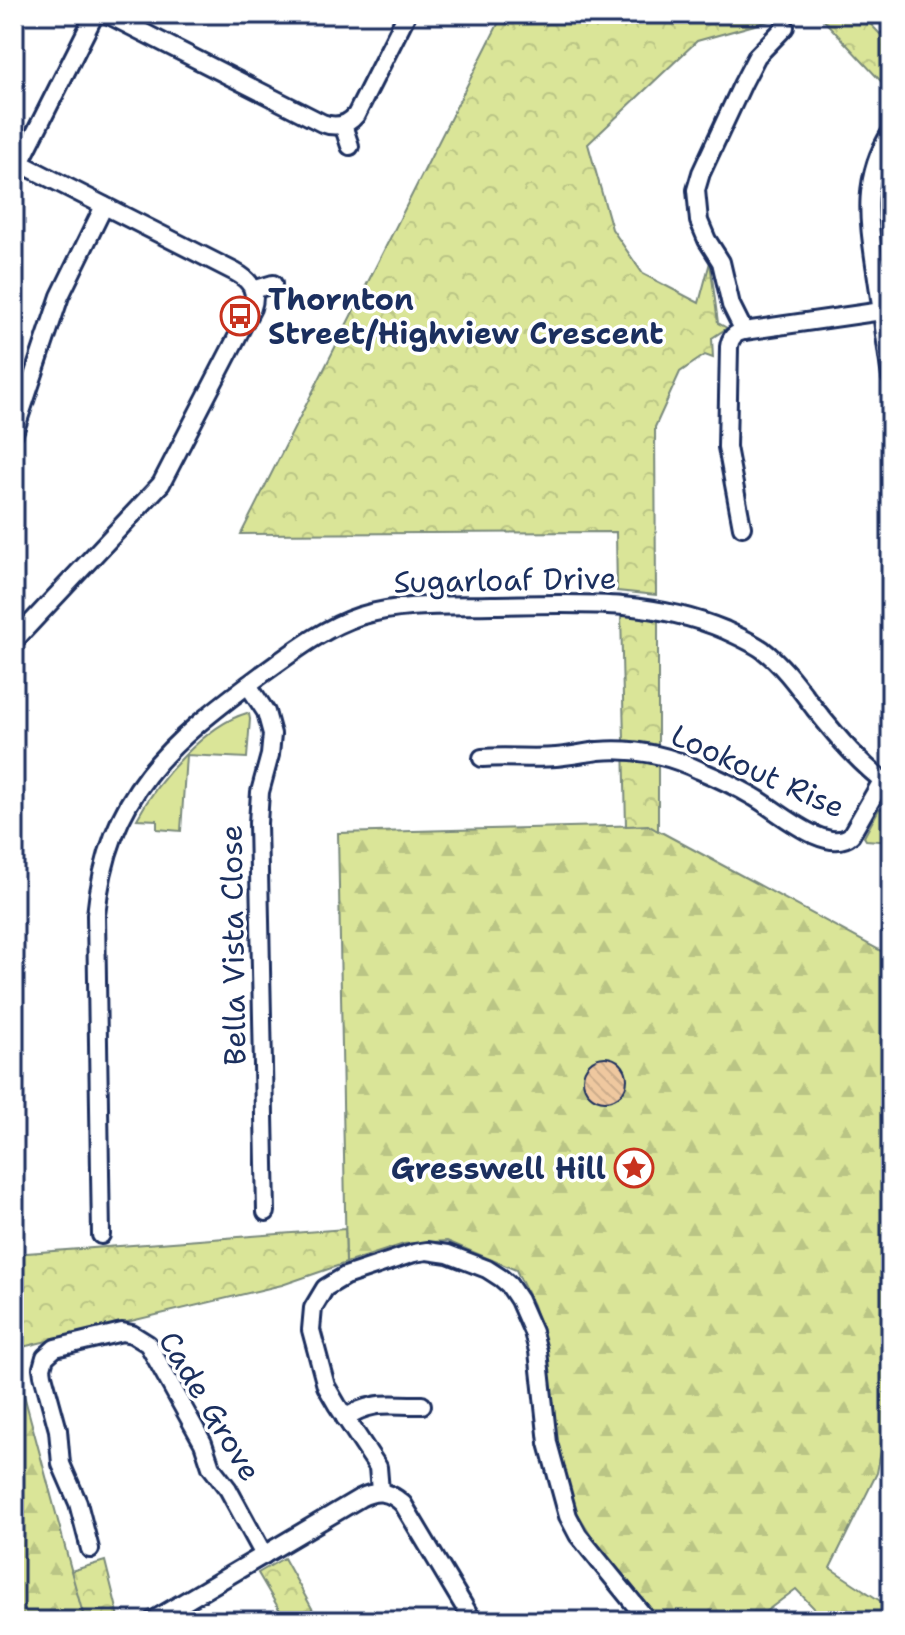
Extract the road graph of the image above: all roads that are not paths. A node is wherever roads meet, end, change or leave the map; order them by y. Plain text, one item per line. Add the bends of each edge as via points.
1 (95, 14) edge
2 (107, 14) edge
3 (407, 14) edge
4 (785, 27) dead end
5 (343, 125) junction
6 (891, 132) edge
7 (350, 146) dead end
8 (17, 162) edge
9 (104, 206) junction
10 (273, 284) dead end
11 (253, 290) junction
12 (882, 311) junction
13 (744, 331) junction
14 (891, 377) edge
15 (22, 383) edge
16 (14, 433) edge
17 (742, 527) dead end
18 (14, 641) edge
19 (248, 685) junction
20 (482, 758) dead end
21 (887, 784) edge
22 (266, 1212) dead end
23 (101, 1235) dead end
24 (422, 1405) dead end
25 (345, 1418) junction
26 (380, 1491) junction
27 (90, 1549) dead end
28 (264, 1555) junction
29 (152, 1621) edge
30 (473, 1621) edge
31 (648, 1621) edge

1 - 8 street
2 - 5 street via 322,123
3 - 5 street via 356,115
4 - 13 street via 757,56 696,190 699,221 721,262 731,305
5 - 7 street
6 - 12 street via 872,173 868,203
8 - 9 street
9 - 11 street via 243,276
9 - 15 street
10 - 11 street
11 - 18 street via 252,308 161,484
12 - 13 street
12 - 14 street
13 - 17 street via 729,342 727,431
15 - 16 street
19 - 21 street, Sugarloaf Drive via 325,632 392,609 633,606 701,621 762,649 845,746
19 - 22 street, Bella Vista Close via 266,712 272,734 258,823
19 - 23 street, Sugarloaf Drive via 152,769 119,821 105,859 95,925
20 - 21 street, Lookout Rise via 614,750 667,757 755,797 800,828 839,842 851,835
24 - 25 street via 370,1405
25 - 26 street via 378,1467
25 - 31 street via 326,1386 311,1330 313,1308 325,1288 345,1276 427,1251 456,1256 501,1278 519,1300 536,1341 548,1443 568,1516
26 - 28 street
26 - 30 street via 403,1504
27 - 28 street, Cade Grove via 61,1464 43,1362 55,1348 128,1332 152,1351 211,1467
28 - 29 street

